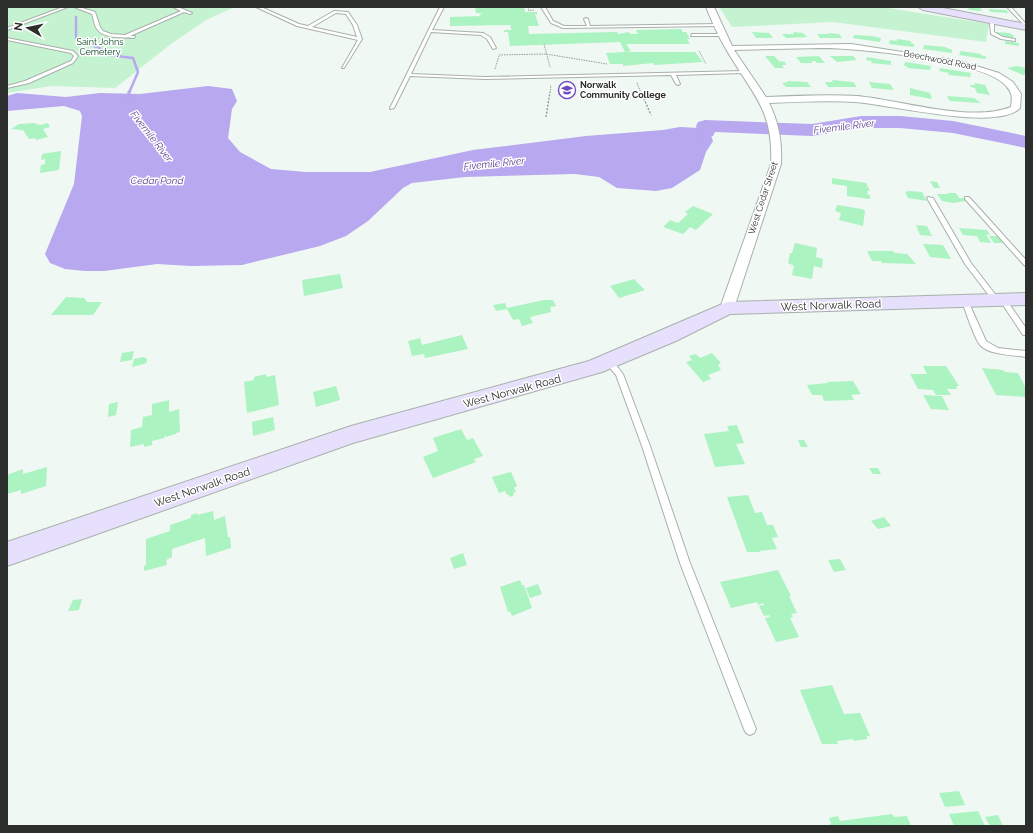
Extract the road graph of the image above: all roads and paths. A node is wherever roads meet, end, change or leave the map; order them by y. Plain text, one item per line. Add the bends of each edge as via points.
1 (66, 7) edge
2 (76, 7) edge
3 (175, 7) edge
4 (258, 7) edge
5 (442, 7) edge
6 (543, 7) edge
7 (710, 7) edge
8 (923, 7) edge
9 (1009, 7) edge
10 (947, 9) edge
11 (183, 11) junction
12 (190, 13) dead end
13 (586, 19) dead end
14 (994, 21) junction
15 (719, 25) junction
16 (1026, 26) edge
17 (589, 27) junction
18 (308, 28) junction
19 (7, 29) edge
20 (430, 31) junction
21 (692, 35) dead end
22 (722, 35) junction
23 (125, 36) junction
24 (134, 37) dead end
25 (7, 39) edge
26 (360, 39) junction
27 (1014, 40) dead end
28 (544, 44) dead end
29 (494, 48) dead end
30 (729, 48) junction
31 (546, 54) junction
32 (614, 65) dead end
33 (343, 67) dead end
34 (550, 70) dead end
35 (494, 71) dead end
36 (744, 72) junction
37 (673, 74) junction
38 (408, 75) junction
39 (552, 79) dead end
40 (636, 82) dead end
41 (678, 84) dead end
42 (7, 88) edge
43 (764, 100) junction
44 (392, 108) dead end
45 (651, 116) dead end
46 (546, 117) dead end
47 (930, 198) dead end
48 (967, 198) dead end
49 (1026, 264) edge
50 (1026, 299) edge
51 (999, 300) junction
52 (965, 301) junction
53 (727, 308) junction
54 (1026, 333) edge
55 (1026, 354) edge
56 (609, 362) junction
57 (7, 554) edge
58 (750, 729) dead end

1 - 19 lane
2 - 23 lane via 94,13 98,27 103,32
3 - 11 lane
4 - 18 lane via 298,26
5 - 20 lane
6 - 17 lane via 556,25 572,28
7 - 15 street, West Cedar Street
8 - 10 main road
9 - 16 lane
10 - 14 main road
11 - 12 lane
11 - 23 lane
13 - 17 lane
14 - 16 main road
14 - 27 lane via 992,33
15 - 17 lane
15 - 22 street, West Cedar Street
18 - 26 lane
18 - 26 lane via 339,11 347,13
20 - 29 lane via 482,34 489,38
20 - 38 lane
21 - 22 lane
22 - 30 street, West Cedar Street
23 - 24 lane
25 - 42 lane via 72,52 76,56 72,62
26 - 33 lane
28 - 31 path
30 - 36 street, West Cedar Street
30 - 43 street, Beechwood Road via 851,46 950,61 982,68 1004,78 1014,89 1017,102 1015,108 1007,112 980,116 857,99
31 - 32 path
31 - 34 path
31 - 35 path via 499,54
36 - 37 lane
36 - 43 street, West Cedar Street
37 - 38 lane via 485,78
37 - 41 lane
38 - 44 lane
39 - 46 path
40 - 45 path
43 - 53 street, West Cedar Street via 775,130 778,148 776,164
47 - 51 lane via 968,264
48 - 49 lane
50 - 51 main road, West Norwalk Road
51 - 52 main road, West Norwalk Road
51 - 54 lane
52 - 53 main road, West Norwalk Road
52 - 55 lane via 983,343 993,350
53 - 56 main road, West Norwalk Road
56 - 57 main road, West Norwalk Road via 351,435
56 - 58 lane via 619,374 685,563

